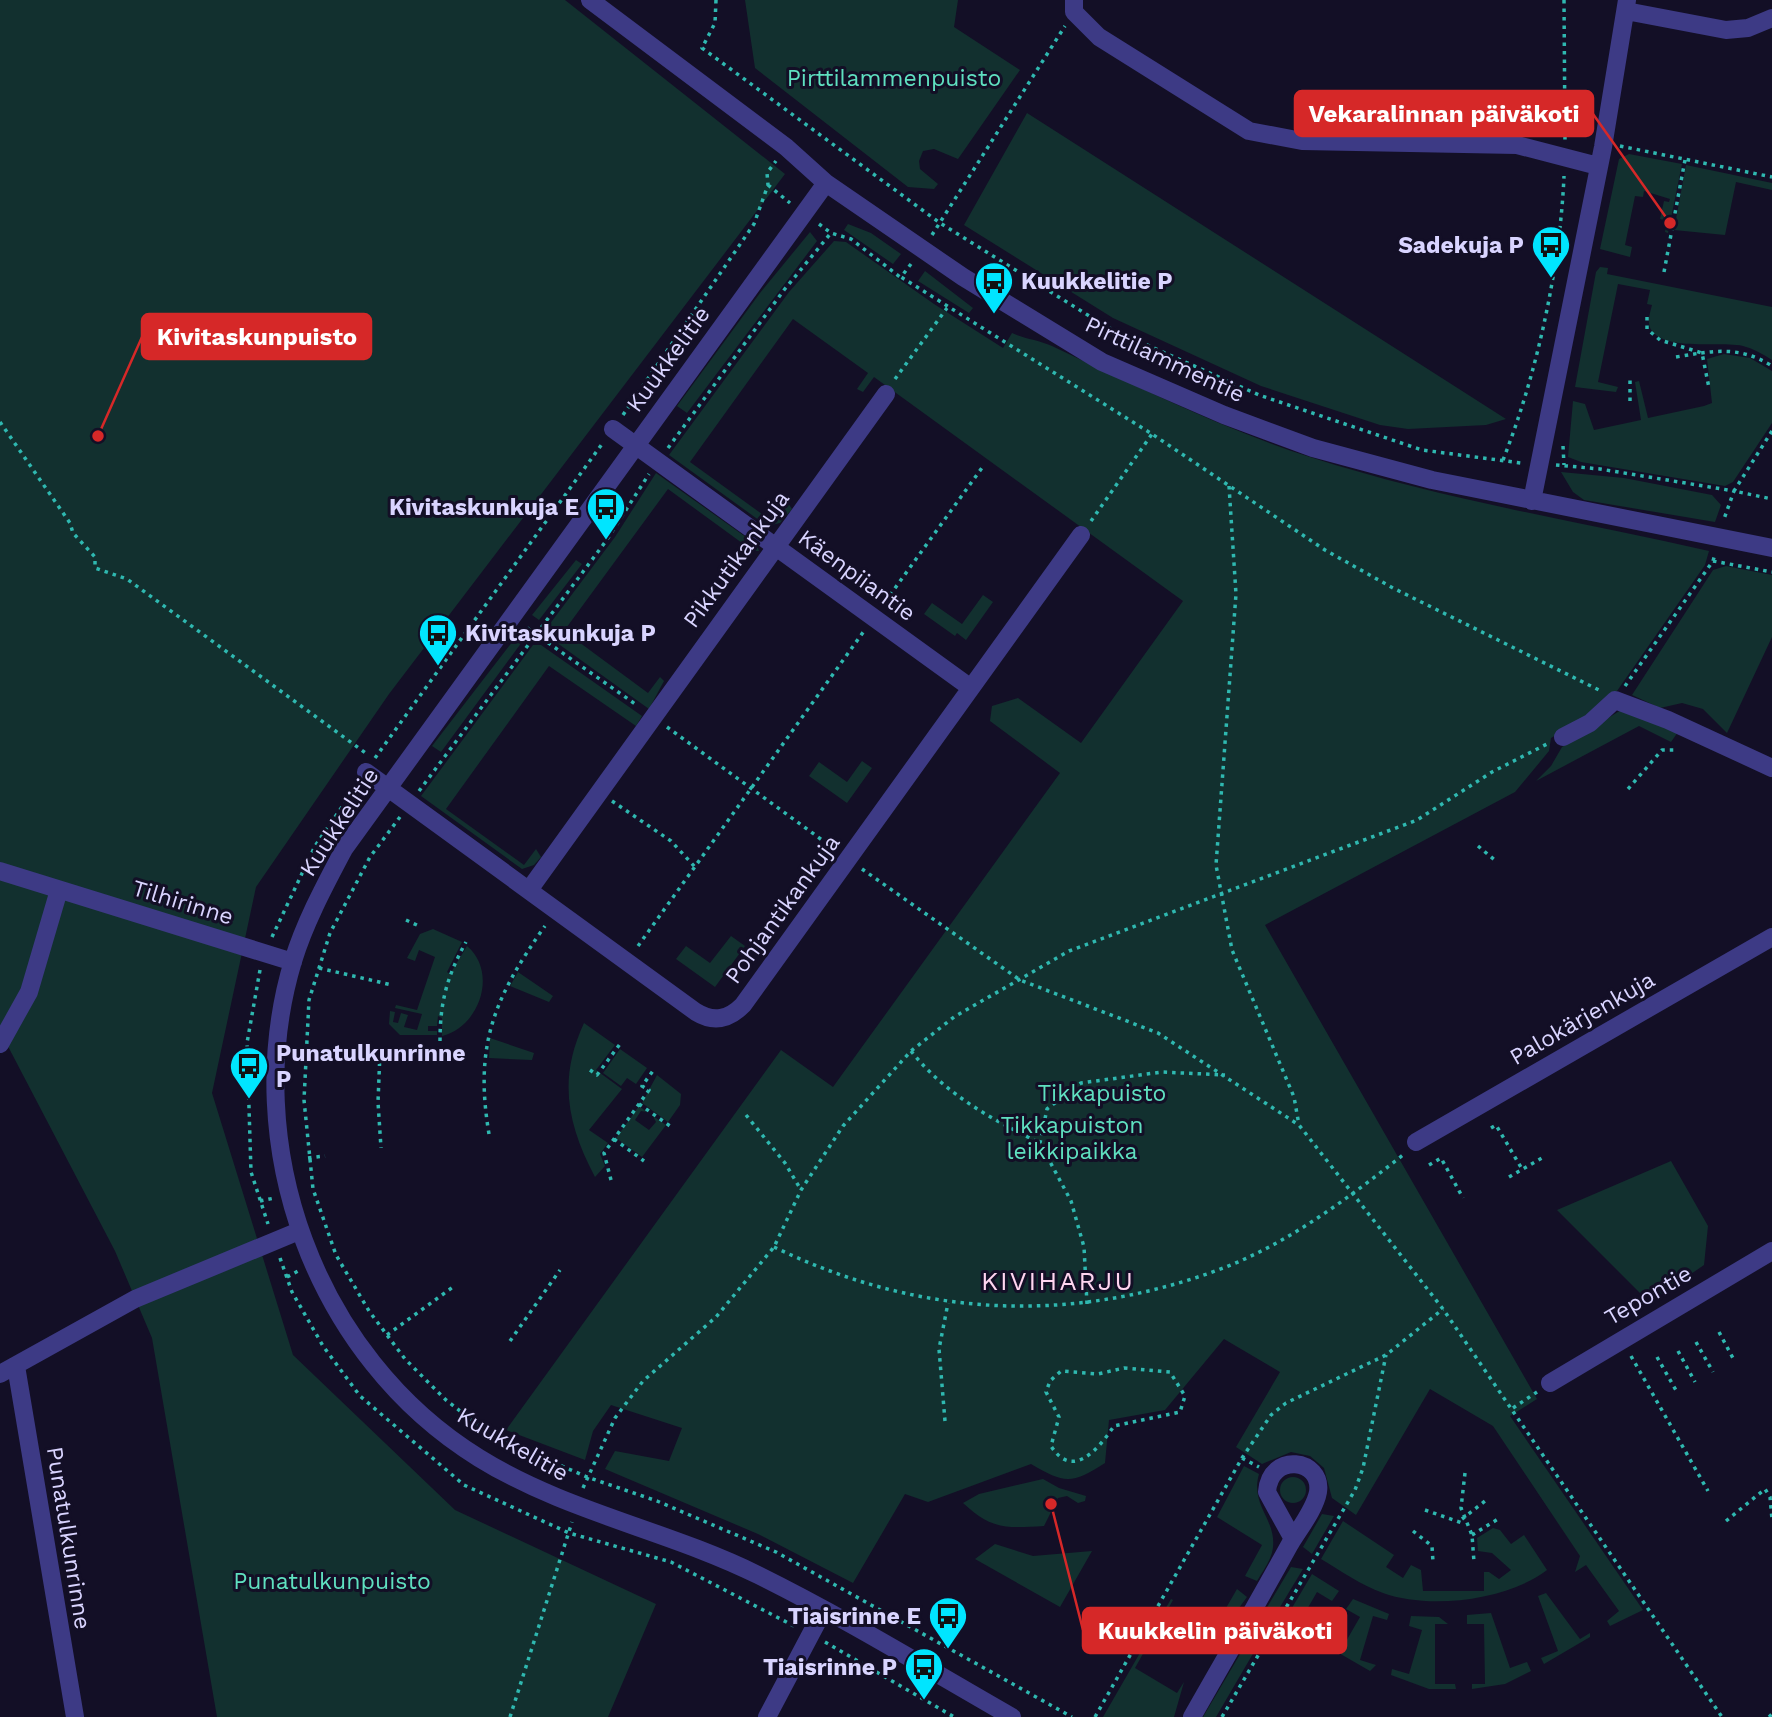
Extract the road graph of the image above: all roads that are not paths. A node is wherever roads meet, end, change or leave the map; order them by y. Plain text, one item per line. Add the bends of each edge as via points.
1 (590, 0) edge
2 (1074, 0) edge
3 (1626, 6) edge
4 (1772, 18) edge
5 (1598, 166) junction
6 (826, 183) junction
7 (886, 394) road end
8 (612, 429) road end
9 (635, 445) junction
10 (1532, 501) junction
11 (1081, 535) road end
12 (776, 547) junction
13 (1772, 548) edge
14 (971, 688) junction
15 (1563, 737) road end
16 (370, 766) road end
17 (1772, 768) edge
18 (388, 788) junction
19 (0, 871) edge
20 (58, 890) junction
21 (529, 890) junction
22 (1772, 937) edge
23 (293, 962) junction
24 (0, 1044) edge
25 (1416, 1142) road end
26 (299, 1231) junction
27 (1772, 1251) edge
28 (8, 1370) edge
29 (1550, 1383) road end
30 (1293, 1539) dead end
31 (823, 1611) junction
32 (75, 1717) edge
33 (767, 1717) edge
34 (1012, 1717) edge
35 (1192, 1717) edge

1 - 6 street, Pirttilammentie via 786,147
2 - 5 street via 1074,12 1099,37 1249,131 1302,141 1517,145
3 - 4 street via 1726,30 1748,28
3 - 5 street
5 - 10 street
6 - 9 street, Kuukkelitie
6 - 10 street, Pirttilammentie via 963,277 1102,362 1313,448
7 - 12 street, Pikkutikankuja
8 - 9 street, Käenpiiantie
9 - 12 street, Käenpiiantie
9 - 18 street, Kuukkelitie
10 - 13 street, Pirttilammentie
11 - 14 street, Pohjantikankuja
12 - 14 street, Käenpiiantie
12 - 21 street, Pikkutikankuja
14 - 21 street, Pohjantikankuja via 743,1005 721,1018 704,1016
15 - 17 street via 1590,723 1615,700
16 - 18 street, Pohjantikankuja
18 - 21 street, Pohjantikankuja
18 - 23 street, Kuukkelitie via 344,849
19 - 20 street, Tilhirinne
20 - 23 street, Tilhirinne
20 - 24 street via 29,992
22 - 25 street, Palokärjenkuja
23 - 26 street, Kuukkelitie via 276,1072 283,1161
26 - 28 street, Punatulkunrinne via 135,1299
26 - 31 street, Kuukkelitie via 350,1334 409,1404 454,1442 577,1507 684,1542 759,1575
27 - 29 street, Tepontie
28 - 32 street, Punatulkunrinne
30 - 35 street
31 - 33 street
31 - 34 street, Kuukkelitie

